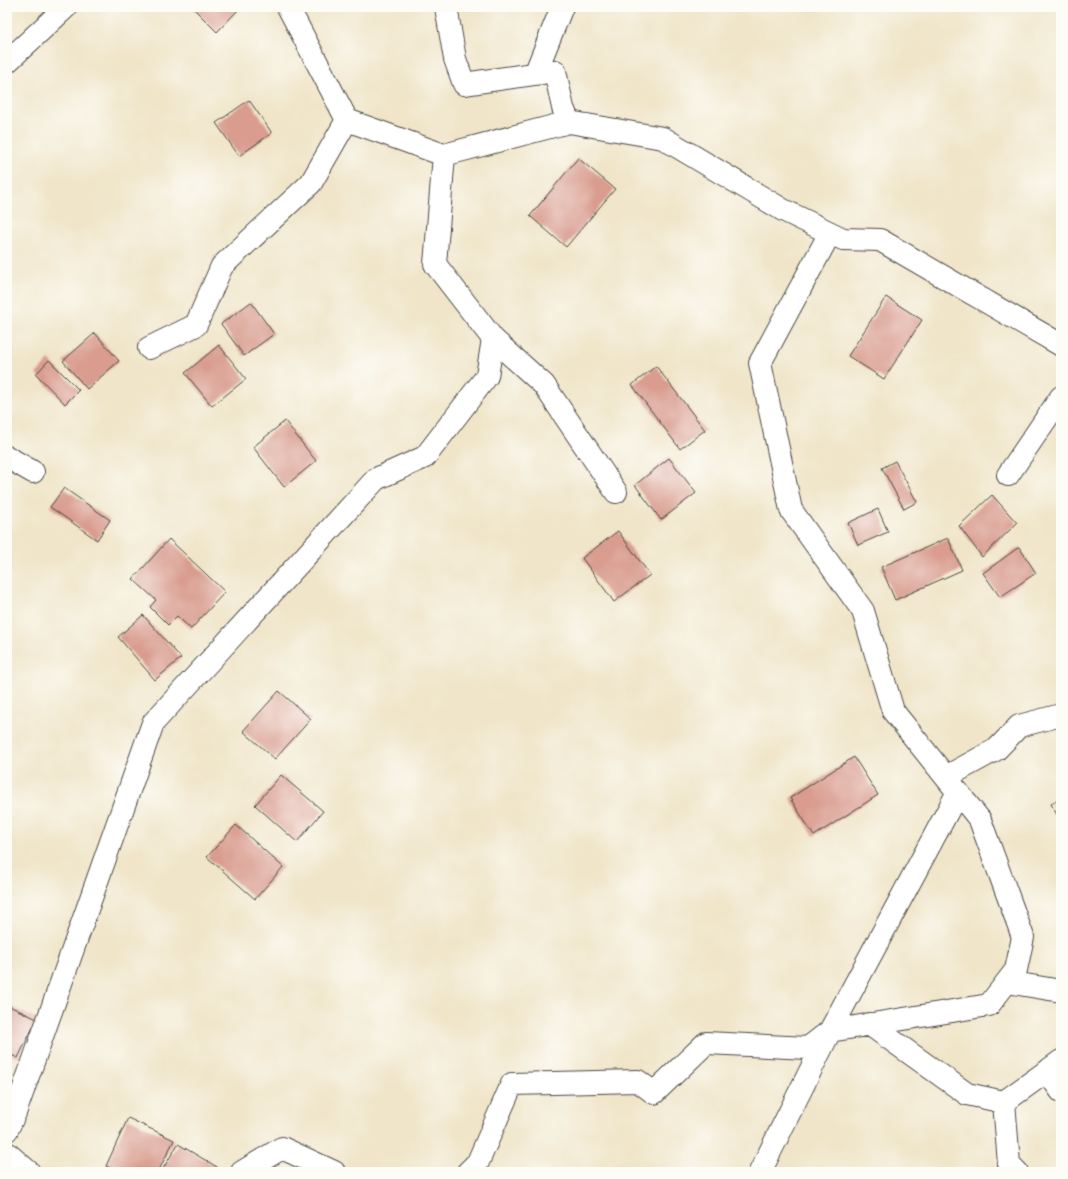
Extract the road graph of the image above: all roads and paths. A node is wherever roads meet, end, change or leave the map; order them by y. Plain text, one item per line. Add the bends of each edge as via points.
1 (66, 7) edge
2 (288, 7) edge
3 (446, 7) edge
4 (562, 7) edge
5 (7, 62) edge
6 (535, 74) junction
7 (347, 120) junction
8 (569, 122) junction
9 (444, 155) junction
10 (830, 233) junction
11 (493, 339) junction
12 (1061, 344) edge
13 (149, 348) dead end
14 (1061, 397) edge
15 (7, 457) edge
16 (33, 472) dead end
17 (1008, 475) dead end
18 (616, 492) dead end
19 (1061, 715) edge
20 (952, 784) junction
21 (1007, 982) junction
22 (1061, 991) edge
23 (869, 1024) junction
24 (830, 1031) junction
25 (1054, 1066) edge
26 (1061, 1091) edge
27 (1004, 1102) junction
28 (7, 1130) edge
29 (7, 1153) edge
30 (29, 1172) edge
31 (242, 1172) edge
32 (334, 1172) edge
33 (468, 1172) edge
34 (760, 1172) edge
35 (1017, 1172) edge

1 - 5 street
2 - 7 street
3 - 6 street via 455,59 464,84
4 - 6 street
6 - 8 street via 555,71 563,108
7 - 9 street
7 - 13 street via 311,183 222,266 196,325
8 - 9 street
8 - 10 street via 664,138 783,210
9 - 11 street via 435,264
10 - 12 street via 843,239 880,240
10 - 20 street via 760,363 790,510 863,611 893,711
11 - 18 street via 544,385
11 - 28 street via 487,376 425,457 376,479 153,723 21,1098
14 - 17 street
15 - 16 street
19 - 20 street via 1019,726 997,749
20 - 21 street via 980,820 1023,937 1016,970
20 - 24 street
21 - 22 street
21 - 23 street via 989,1005
23 - 24 street
23 - 27 street via 967,1094
24 - 33 street via 808,1048 706,1043 654,1093 638,1081 512,1084 478,1162
24 - 34 street
25 - 26 street
25 - 27 street
27 - 35 street via 1009,1164
29 - 30 street
31 - 32 street via 282,1148

